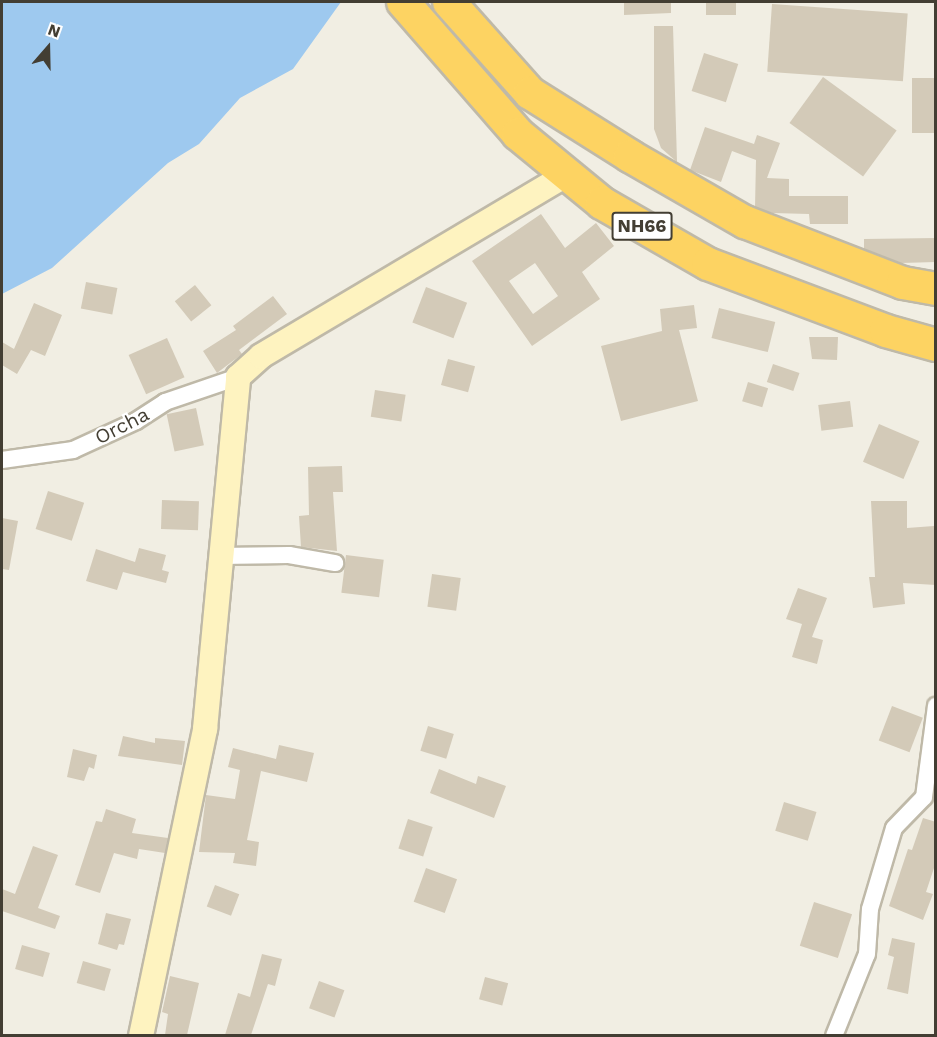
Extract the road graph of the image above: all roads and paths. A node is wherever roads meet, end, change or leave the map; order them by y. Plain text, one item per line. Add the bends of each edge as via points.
1 (449, 2) edge
2 (407, 6) edge
3 (567, 174) junction
4 (936, 289) edge
5 (936, 345) edge
6 (238, 377) junction
7 (2, 460) edge
8 (220, 556) junction
9 (335, 563) dead end
10 (936, 706) edge
11 (141, 1035) edge
12 (834, 1035) edge

1 - 4 highway, NH66 via 530,93 630,156 745,222 903,283
2 - 3 highway, NH66 via 518,134
3 - 5 highway, NH66 via 602,203 708,264 886,331
3 - 6 main road via 261,356
6 - 7 street, Orcha via 165,402 136,421 74,450
6 - 8 main road
8 - 9 street via 289,555
8 - 11 main road via 205,729
10 - 12 street via 924,797 894,828 870,909 867,954

